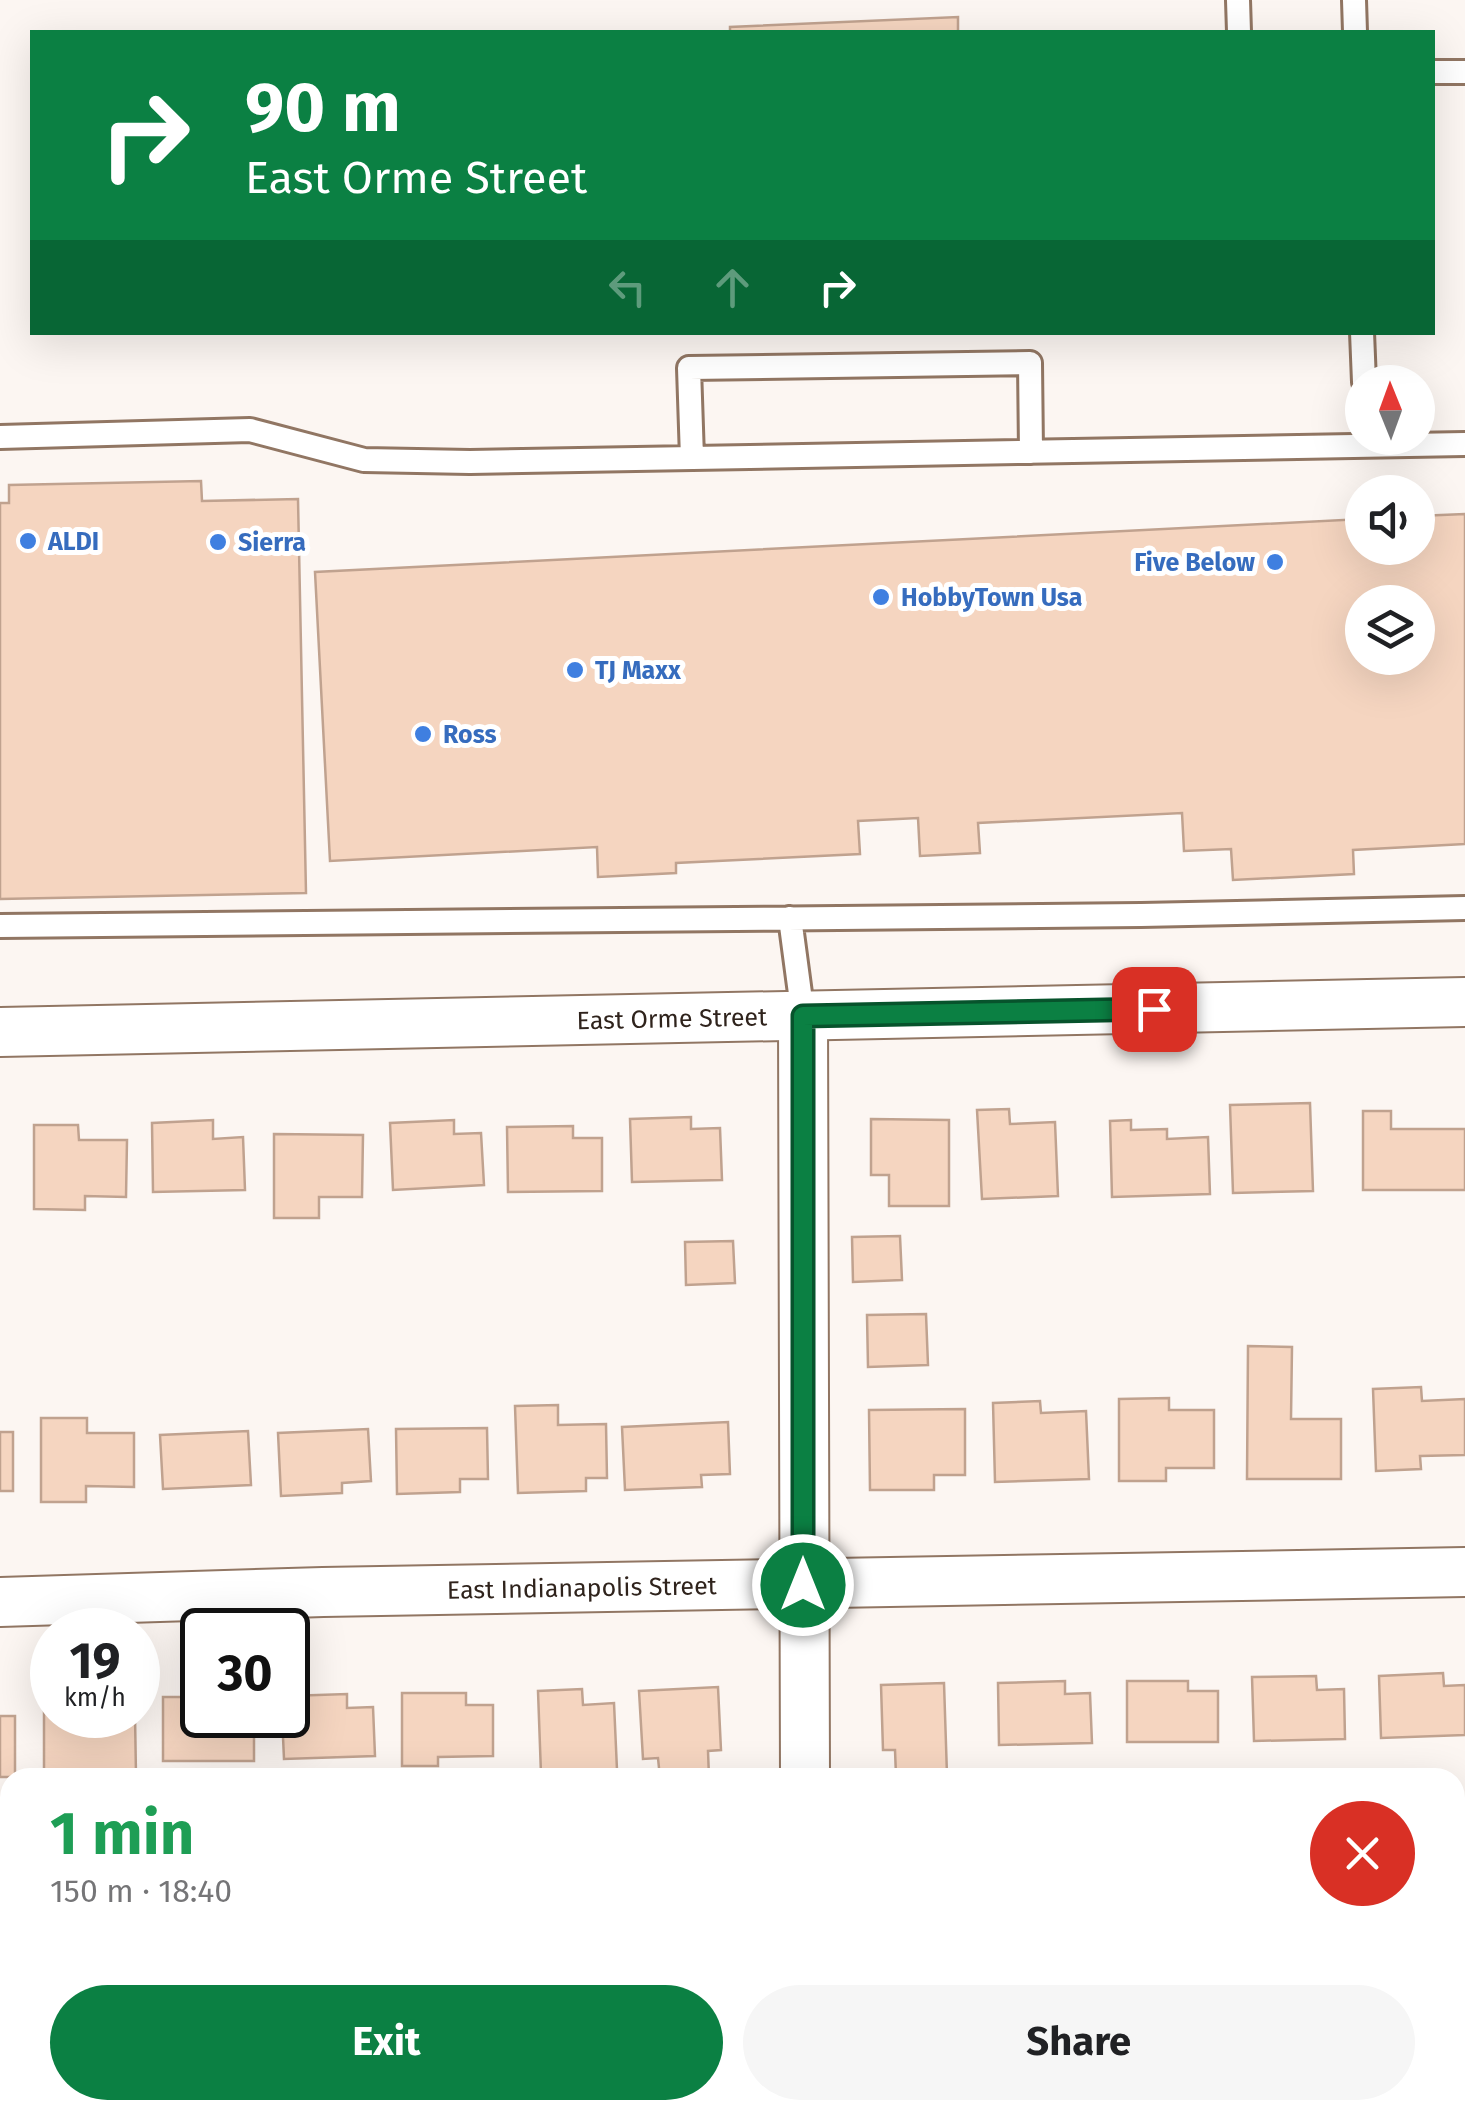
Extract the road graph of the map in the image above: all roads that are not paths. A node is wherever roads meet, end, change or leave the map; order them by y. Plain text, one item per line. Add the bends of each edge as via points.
1 (1238, 0) edge
2 (1354, 0) edge
3 (1239, 30) edge
4 (1356, 30) edge
5 (1435, 72) edge
6 (1465, 72) edge
7 (1362, 335) edge
8 (1363, 365) edge
9 (0, 437) edge
10 (1345, 443) edge
11 (1435, 443) edge
12 (1465, 444) edge
13 (1031, 452) junction
14 (692, 458) junction
15 (1465, 908) edge
16 (790, 918) junction
17 (0, 926) edge
18 (1465, 1002) edge
19 (803, 1016) junction
20 (0, 1032) edge
21 (1465, 1572) edge
22 (803, 1585) junction
23 (0, 1602) edge
24 (805, 1768) edge

1 - 3 lane
2 - 4 lane
5 - 6 lane
7 - 8 lane
9 - 14 lane via 250,430 364,460
10 - 13 lane
11 - 12 lane
13 - 14 lane
13 - 14 lane via 1030,363 689,368
15 - 16 lane
16 - 17 lane
16 - 19 lane
18 - 19 street, East Orme Street
19 - 20 street, East Orme Street
19 - 22 street
21 - 22 street, East Indianapolis Street
22 - 23 street, East Indianapolis Street
22 - 24 street

